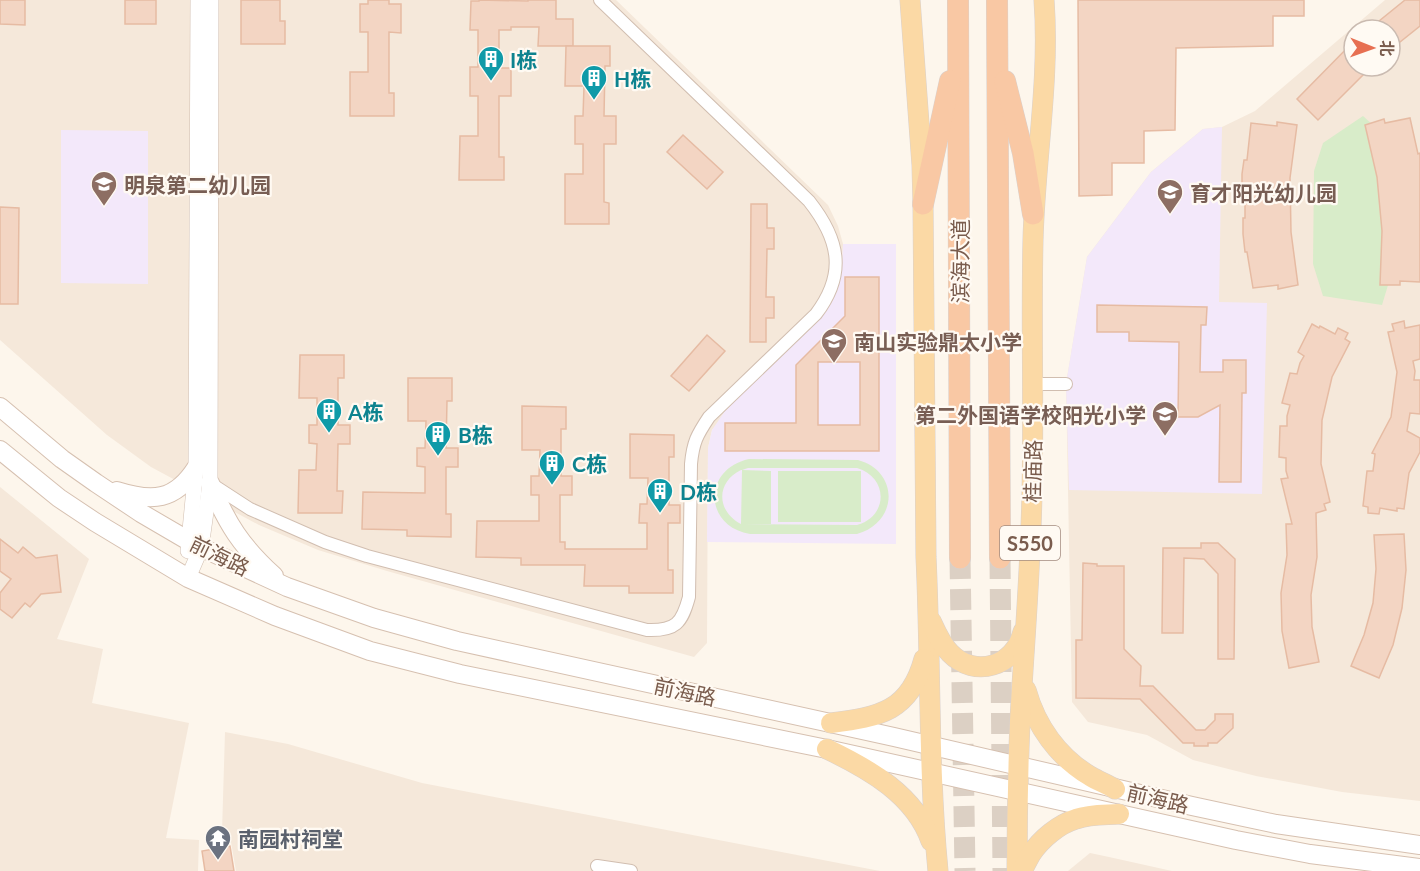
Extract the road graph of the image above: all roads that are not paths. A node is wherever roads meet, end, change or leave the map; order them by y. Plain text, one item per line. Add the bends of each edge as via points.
1 (198, 0) edge
2 (212, 0) edge
3 (600, 0) edge
4 (910, 0) edge
5 (958, 0) edge
6 (997, 0) edge
7 (1044, 0) edge
8 (958, 36) junction
9 (997, 37) junction
10 (923, 204) junction
11 (1034, 214) junction
12 (1032, 384) junction
13 (1066, 384) dead end
14 (0, 408) edge
15 (0, 450) edge
16 (196, 468) junction
17 (96, 483) junction
18 (210, 483) junction
19 (195, 544) junction
20 (960, 558) tunnel mouth
21 (1000, 558) tunnel mouth
22 (188, 578) junction
23 (287, 587) junction
24 (928, 615) junction
25 (1026, 621) junction
26 (929, 636) junction
27 (1024, 665) junction
28 (831, 723) junction
29 (930, 745) junction
30 (827, 749) junction
31 (1019, 766) junction
32 (931, 772) junction
33 (1116, 789) junction
34 (1018, 791) junction
35 (1119, 814) junction
36 (1420, 845) edge
37 (937, 863) edge
38 (597, 866) dead end
39 (1420, 868) edge
40 (631, 871) edge
41 (1017, 871) edge
42 (1022, 871) edge

1 - 16 street
2 - 18 street
3 - 18 street via 809,201 835,247 833,282 826,301 709,417 693,446 689,597 678,624 662,631 647,630 367,556 250,509
4 - 10 main road
5 - 8 highway, 滨海大道
6 - 9 highway, 滨海大道 / S550
7 - 11 main road, 桂庙路 / S550 via 1046,62
8 - 10 highway
8 - 20 highway, 滨海大道
9 - 11 highway
9 - 21 highway, 滨海大道 / S550
10 - 24 main road
11 - 12 main road, 桂庙路 / S550
12 - 13 street
12 - 25 main road, 桂庙路 / S550
14 - 17 main road, 前海路
15 - 22 main road, 前海路 via 77,510
16 - 17 main road via 182,486 155,497 134,496
16 - 19 street
17 - 19 main road, 前海路
18 - 19 street via 206,518
18 - 23 main road via 236,535
19 - 22 street
19 - 23 main road, 前海路
22 - 30 main road, 前海路 via 297,624 410,662
23 - 28 main road, 前海路 via 374,618 456,641
24 - 25 main road via 949,652 960,662 981,667 1004,661 1013,653
24 - 26 main road
25 - 27 main road, 桂庙路 / S550
26 - 28 main road via 921,672 907,697 880,714
26 - 29 main road
27 - 31 main road, 桂庙路 / S550
27 - 33 main road via 1026,690 1040,727 1069,761
28 - 29 main road, 前海路
29 - 31 main road, 前海路
29 - 32 main road
30 - 32 main road, 前海路
30 - 37 main road via 878,777 904,799 929,833
31 - 33 main road, 前海路
31 - 34 main road, 桂庙路 / S550
32 - 34 main road, 前海路
32 - 37 main road
33 - 36 main road, 前海路 via 1276,824
34 - 35 main road, 前海路
34 - 41 main road, 桂庙路 / S550
35 - 39 main road, 前海路 via 1310,854
35 - 42 main road via 1075,819 1057,829 1042,840
38 - 40 street

